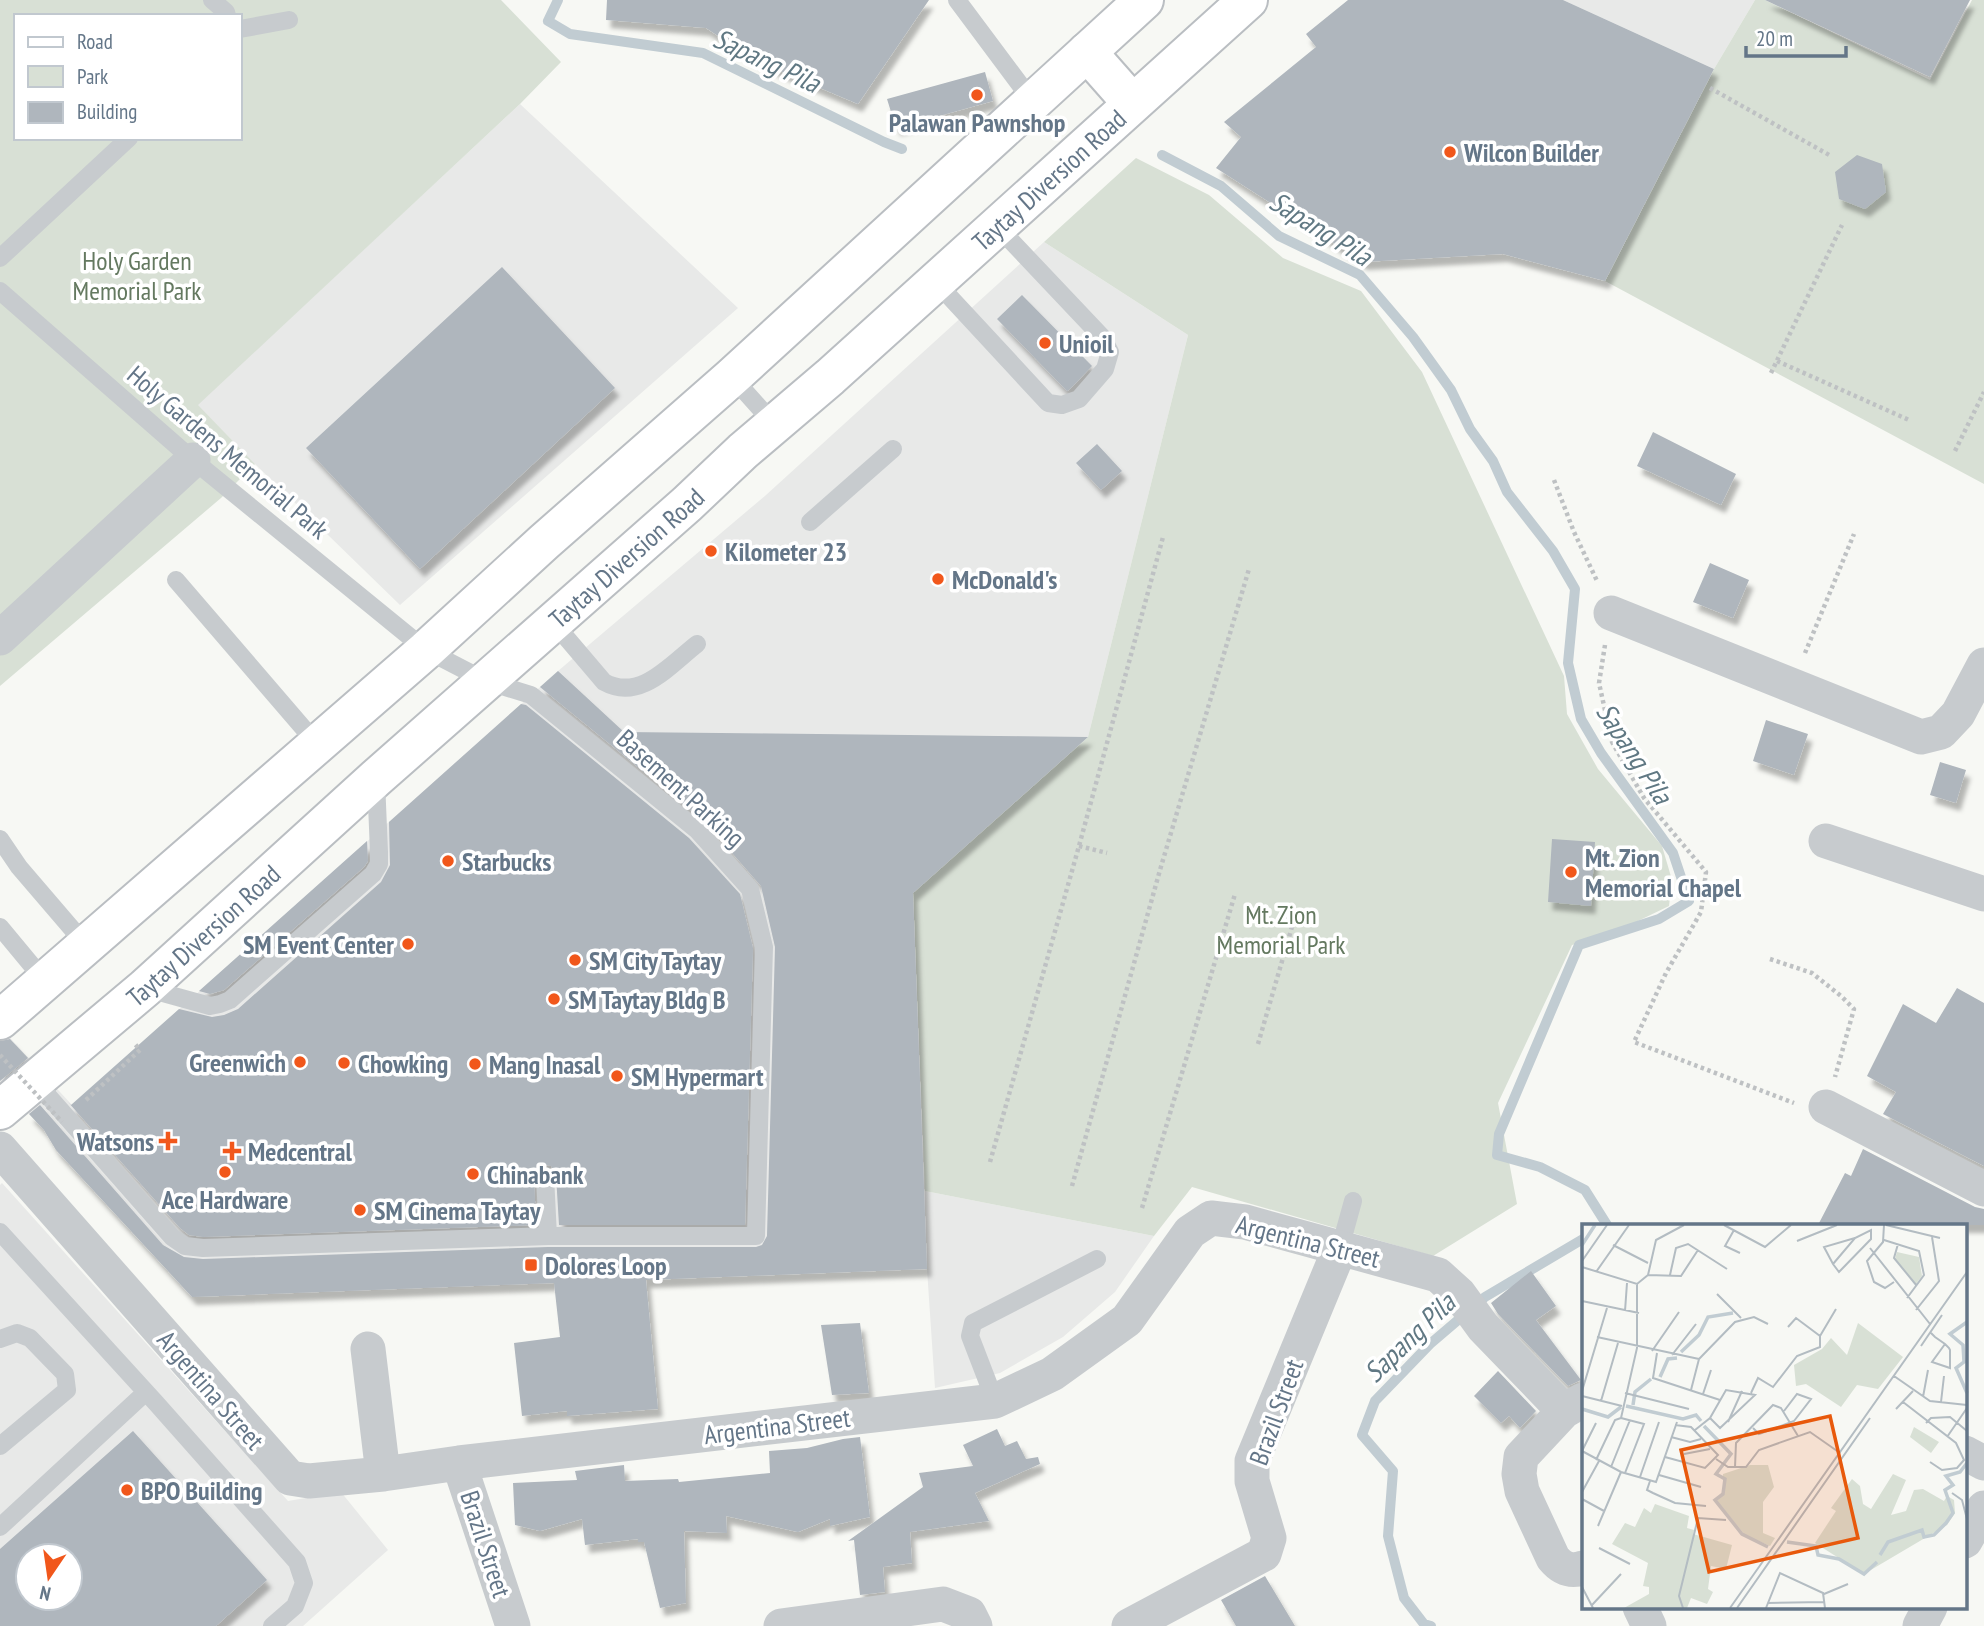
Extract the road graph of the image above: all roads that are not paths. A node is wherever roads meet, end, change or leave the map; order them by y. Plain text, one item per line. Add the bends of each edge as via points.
1 (212, 0) edge
2 (957, 0) edge
3 (1144, 0) edge
4 (1248, 0) edge
5 (225, 14) edge
6 (289, 20) dead end
7 (242, 29) edge
8 (1087, 52) junction
9 (1033, 102) junction
10 (1132, 103) junction
11 (127, 140) edge
12 (997, 226) junction
13 (0, 258) edge
14 (935, 281) junction
15 (0, 291) edge
16 (732, 377) junction
17 (774, 424) junction
18 (893, 449) dead end
19 (192, 460) junction
20 (810, 522) dead end
21 (176, 580) dead end
22 (1611, 613) road end
23 (553, 622) junction
24 (0, 638) edge
25 (434, 642) junction
26 (696, 644) dead end
27 (1984, 665) edge
28 (486, 681) junction
29 (531, 695) joint
30 (317, 744) junction
31 (376, 778) junction
32 (0, 839) edge
33 (1826, 841) dead end
34 (1984, 894) edge
35 (0, 927) edge
36 (85, 944) junction
37 (44, 980) junction
38 (145, 988) junction
39 (0, 1020) edge
40 (34, 1080) junction
41 (1826, 1107) road end
42 (0, 1110) edge
43 (0, 1149) edge
44 (545, 1176) dead end
45 (1984, 1189) edge
46 (1353, 1201) dead end
47 (0, 1232) edge
48 (548, 1236) junction
49 (1340, 1248) junction
50 (1097, 1259) dead end
51 (0, 1339) edge
52 (368, 1349) dead end
53 (146, 1392) junction
54 (995, 1401) junction
55 (1574, 1405) edge
56 (0, 1446) edge
57 (1966, 1453) edge
58 (459, 1462) junction
59 (1984, 1463) edge
60 (383, 1474) junction
61 (1984, 1508) edge
62 (0, 1527) edge
63 (1966, 1539) edge
64 (1582, 1568) edge
65 (1640, 1608) edge
66 (1929, 1608) edge
67 (272, 1626) edge
68 (513, 1626) edge
69 (781, 1626) edge
70 (975, 1626) edge
71 (1129, 1626) edge
72 (1649, 1626) edge
73 (1920, 1626) edge

1 - 5 lane
2 - 9 lane
3 - 8 main road
4 - 10 main road, Taytay Diversion Road
6 - 7 lane
8 - 9 main road
8 - 10 main road
9 - 16 main road
10 - 12 main road, Taytay Diversion Road
11 - 13 lane
12 - 14 main road, Taytay Diversion Road
12 - 14 lane via 1102,337 1110,352 1105,369 1079,399 1062,405 1048,402
14 - 17 main road, Taytay Diversion Road
15 - 19 lane, Holy Gardens Memorial Park
16 - 17 lane
16 - 25 main road
17 - 23 main road, Taytay Diversion Road
18 - 20 lane
19 - 24 street
19 - 25 lane, Holy Gardens Memorial Park
21 - 30 lane
22 - 27 street via 1921,737 1941,732 1958,714
23 - 26 lane via 604,682 628,689 645,685
23 - 28 main road, Taytay Diversion Road
25 - 28 lane, Holy Gardens Memorial Park
25 - 30 main road
28 - 29 lane, Holy Gardens Memorial Park
28 - 31 main road, Taytay Diversion Road
29 - 48 lane, Basement Parking via 697,830 750,889 764,947 756,1236
30 - 36 main road
31 - 38 main road, Taytay Diversion Road
31 - 38 lane via 379,864 373,874 230,1000 210,1006
32 - 36 lane
33 - 34 street
35 - 37 lane
36 - 37 main road
37 - 39 main road
38 - 40 main road, Taytay Diversion Road
40 - 42 main road, Taytay Diversion Road
40 - 48 lane via 172,1237 186,1246
41 - 45 street
43 - 60 street, Argentina Street via 290,1478 309,1481
44 - 48 lane
46 - 49 lane
47 - 53 lane
49 - 54 street, Argentina Street via 1245,1222 1210,1218 1189,1232 1127,1320 1052,1374
49 - 55 street, Argentina Street via 1438,1275 1483,1326
49 - 71 street, Brazil Street via 1252,1461 1252,1481 1269,1538 1264,1554
50 - 54 lane via 973,1323 970,1336
51 - 56 lane via 17,1333 30,1338 65,1374 67,1390
52 - 60 street
53 - 62 lane
53 - 67 lane via 297,1562 304,1583 295,1606
54 - 58 street, Argentina Street
55 - 64 street via 1521,1457 1519,1474 1522,1491 1553,1558 1566,1569
57 - 59 street
58 - 60 street, Argentina Street
58 - 68 street, Brazil Street
61 - 63 street
65 - 72 street
66 - 73 street
69 - 70 street via 943,1604 969,1614

